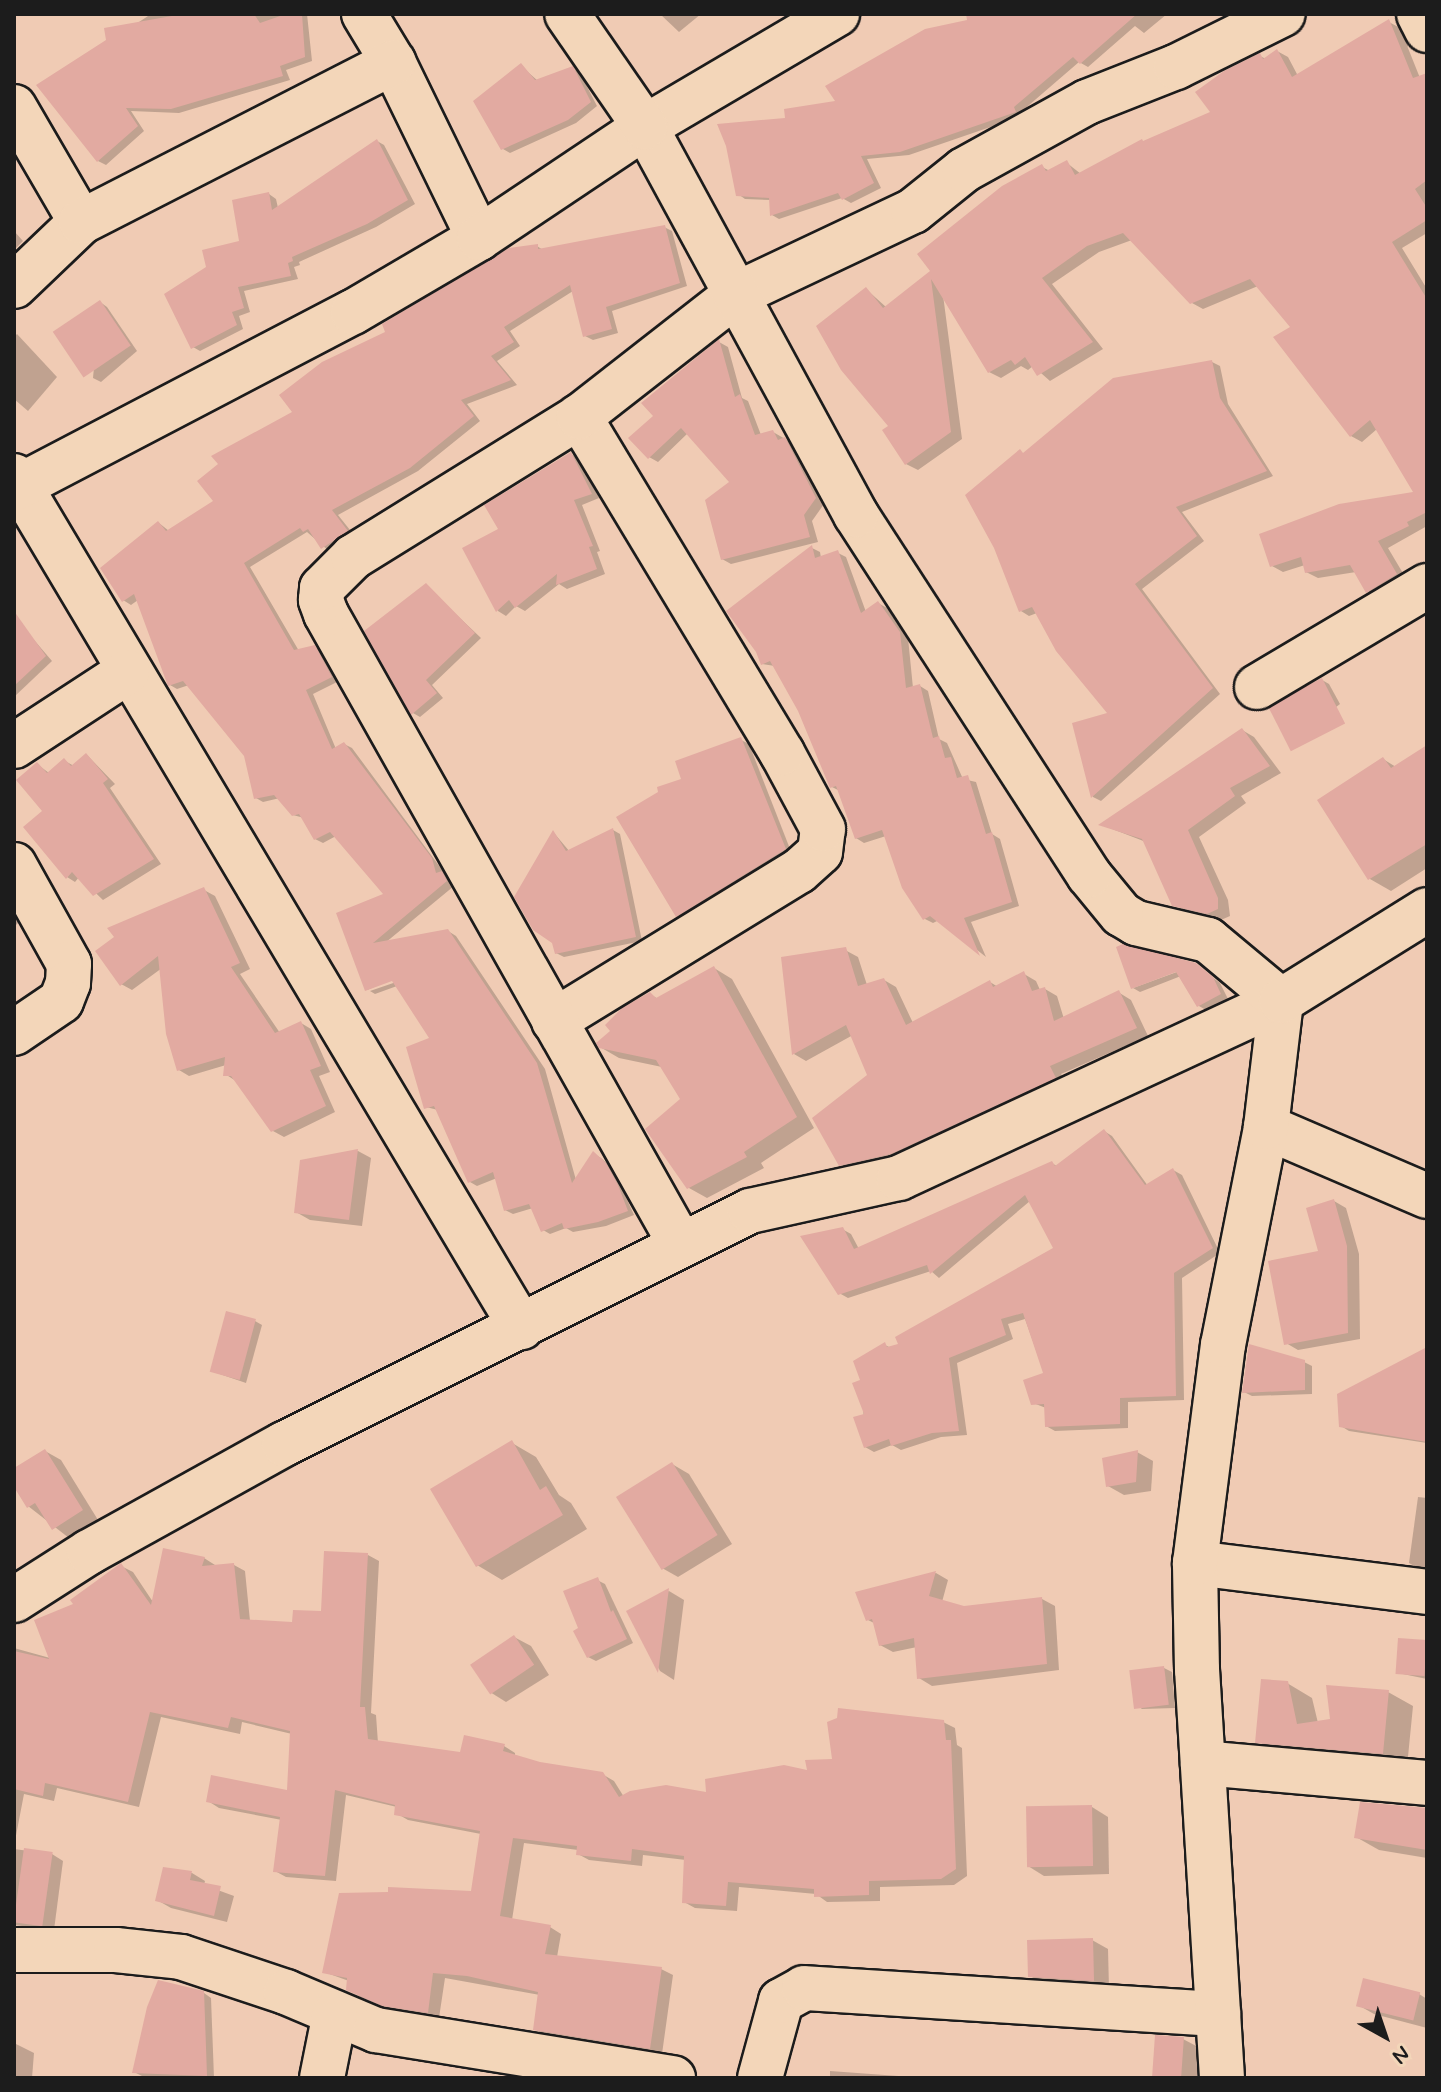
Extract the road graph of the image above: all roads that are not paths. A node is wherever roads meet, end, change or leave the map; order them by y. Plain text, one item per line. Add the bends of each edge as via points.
1 (364, 14) edge
2 (567, 14) edge
3 (837, 14) edge
4 (1283, 14) edge
5 (1419, 14) edge
6 (1427, 30) edge
7 (393, 62) junction
8 (14, 107) edge
9 (645, 127) junction
10 (81, 222) junction
11 (479, 238) junction
12 (14, 286) edge
13 (735, 295) junction
14 (579, 417) junction
15 (16, 483) edge
16 (1427, 586) edge
17 (127, 672) junction
18 (1257, 687) dead end
19 (14, 746) edge
20 (14, 865) edge
21 (1427, 910) edge
22 (1281, 1001) junction
23 (554, 1021) junction
24 (14, 1033) edge
25 (1266, 1127) junction
26 (1427, 1196) edge
27 (681, 1245) junction
28 (521, 1327) junction
29 (1195, 1563) junction
30 (1427, 1592) edge
31 (14, 1600) edge
32 (1203, 1763) junction
33 (1427, 1783) edge
34 (14, 1950) edge
35 (335, 2013) junction
36 (1218, 2014) junction
37 (322, 2078) edge
38 (673, 2078) edge
39 (760, 2078) edge
40 (1222, 2078) edge

1 - 7 street
2 - 9 street
3 - 9 street
4 - 13 street via 1176,67 1087,102 964,170 913,211
5 - 6 street
7 - 10 street
7 - 11 street
8 - 10 street
9 - 11 street
9 - 13 street
10 - 12 street
11 - 15 street via 353,312
13 - 14 street
13 - 22 street via 856,515 1109,902 1136,923 1208,940
14 - 23 street via 353,557 322,588 321,600
14 - 23 street via 823,829 820,852 799,871
15 - 17 street
16 - 18 street
17 - 19 street
17 - 28 street
20 - 24 street via 69,964 61,1001
21 - 22 street
22 - 25 street
22 - 27 street via 899,1178 750,1211
23 - 27 street
25 - 26 street
25 - 29 street via 1223,1345
27 - 28 street
28 - 31 street via 284,1444 89,1552
29 - 30 street
29 - 32 street
32 - 33 street
32 - 36 street
34 - 35 street via 116,1950 181,1957
35 - 37 street
35 - 38 street via 376,2030
36 - 39 street via 804,1988 781,2001
36 - 40 street

